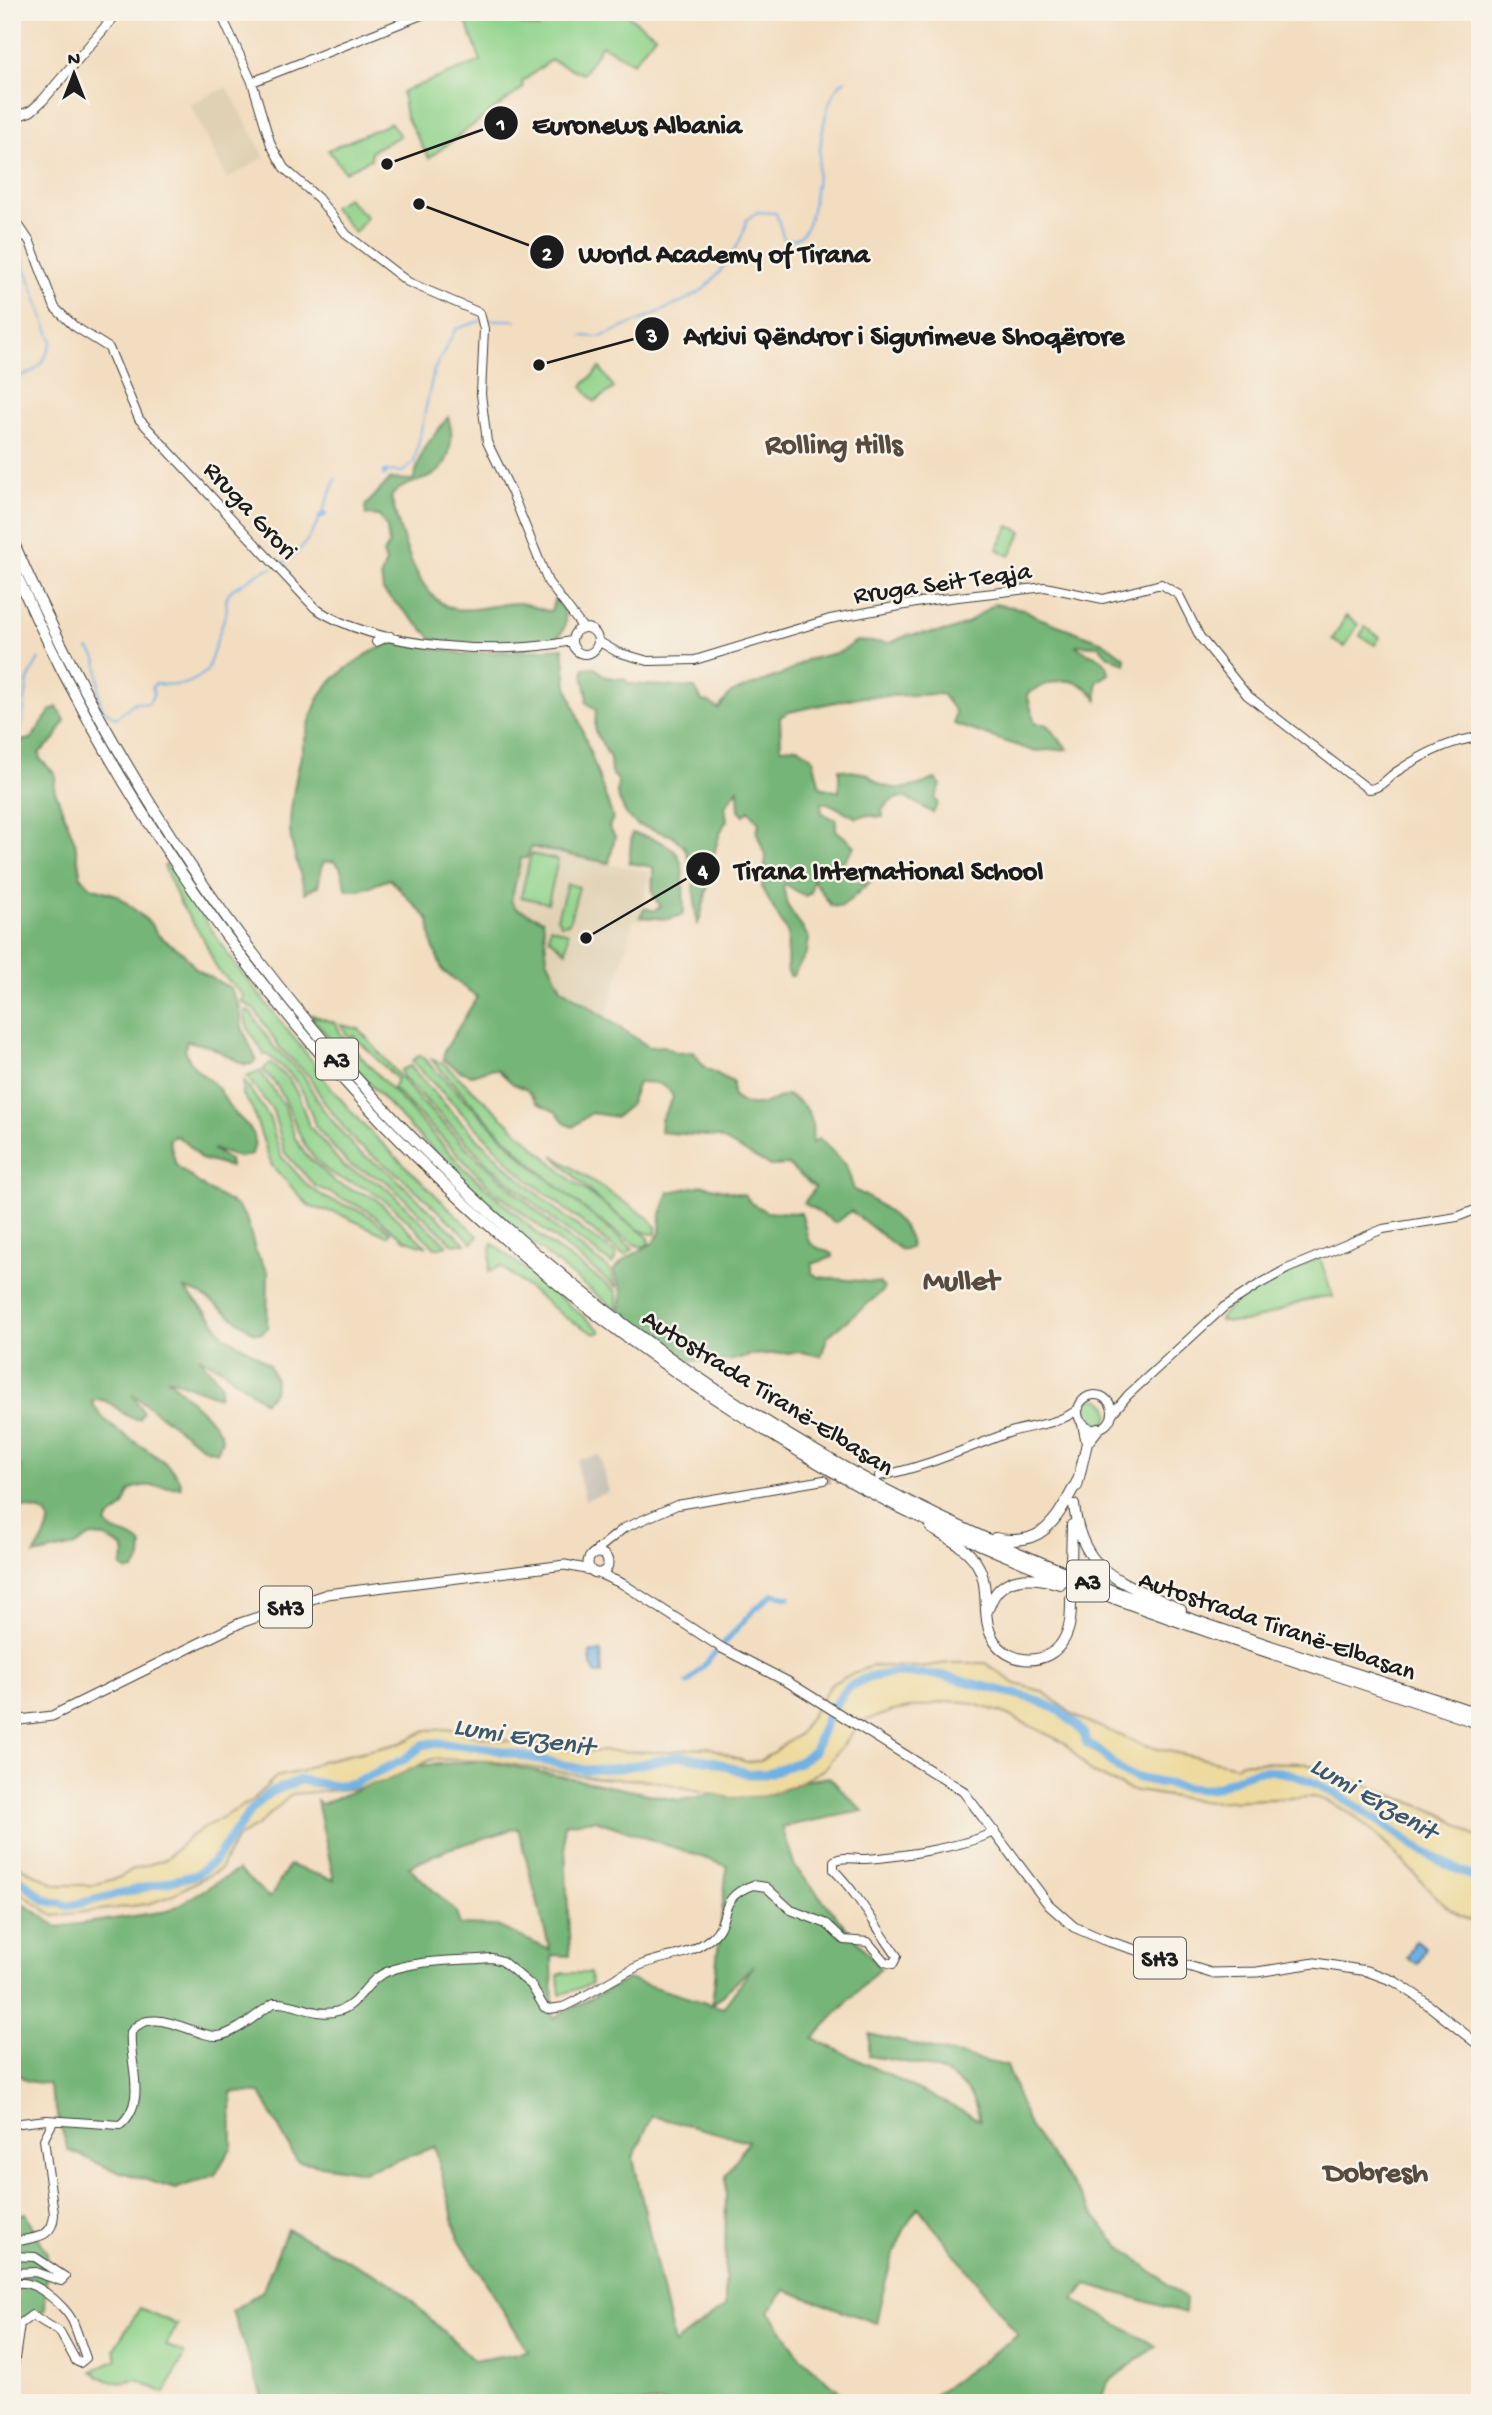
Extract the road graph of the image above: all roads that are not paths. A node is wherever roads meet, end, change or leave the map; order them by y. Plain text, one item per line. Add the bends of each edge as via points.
1 (118, 12) edge
2 (220, 12) edge
3 (429, 12) edge
4 (252, 82) junction
5 (12, 118) edge
6 (12, 215) edge
7 (12, 223) edge
8 (12, 232) edge
9 (28, 239) junction
10 (12, 539) edge
11 (12, 565) edge
12 (580, 630) junction
13 (390, 636) junction
14 (376, 642) dead end
15 (572, 644) junction
16 (597, 645) junction
17 (1478, 737) edge
18 (1480, 1208) edge
19 (1128, 1395) junction
20 (1107, 1401) junction
21 (1079, 1408) junction
22 (1112, 1414) junction
23 (1062, 1419) junction
24 (1082, 1423) junction
25 (1098, 1429) junction
26 (1087, 1443) junction
27 (879, 1476) tunnel mouth
28 (824, 1480) tunnel mouth
29 (1077, 1480) junction
30 (1074, 1505) junction
31 (915, 1515) junction
32 (967, 1530) junction
33 (606, 1542) junction
34 (591, 1555) junction
35 (605, 1555) junction
36 (1071, 1563) dead end
37 (565, 1565) junction
38 (599, 1570) junction
39 (1104, 1596) junction
40 (1071, 1599) dead end
41 (987, 1615) junction
42 (1212, 1626) junction
43 (1480, 1713) edge
44 (12, 1721) edge
45 (1480, 1724) edge
46 (995, 1830) junction
47 (1480, 2046) edge
48 (53, 2122) junction
49 (12, 2124) edge
50 (12, 2243) edge
51 (12, 2256) edge
52 (12, 2273) edge
53 (12, 2285) edge
54 (14, 2365) dead end

1 - 5 main road via 43,100
2 - 4 main road
3 - 4 main road
4 - 12 main road via 271,145 284,168 318,198 347,235 421,289 481,315 481,394 487,442 548,582
6 - 7 main road
6 - 9 main road, Rruga Grori
8 - 9 main road
9 - 13 main road, Rruga Grori via 55,308 109,348 139,419 315,608 365,632
10 - 32 highway, Autostrada Tiranë-Elbasan / A3 via 104,729 194,874 277,988 404,1131 498,1221 628,1329 830,1459
11 - 31 highway, Autostrada Tiranë-Elbasan / A3 via 95,733 185,879 267,993 395,1137 488,1226 622,1336 755,1424
12 - 15 main road
12 - 16 main road via 596,634
13 - 14 main road
13 - 15 main road, Rruga Grori via 456,647
15 - 16 main road, Rruga Grori via 586,654
16 - 17 main road, Rruga Seit Teqja via 648,662 695,660 830,619 932,600 1045,587 1103,599 1161,584 1179,595 1200,637 1247,695 1368,789 1375,789 1428,754
18 - 19 main road via 1457,1217 1383,1229 1287,1269 1224,1307
19 - 20 main road
19 - 22 main road
20 - 21 main road via 1090,1396
20 - 22 main road
21 - 23 main road
21 - 24 main road
22 - 25 main road
23 - 24 main road
23 - 27 main road
24 - 25 main road
24 - 26 highway
25 - 26 highway
26 - 29 highway
28 - 33 main road via 677,1505 624,1528
29 - 30 highway
29 - 32 highway, A3 via 1057,1518 1036,1534 1011,1540
30 - 36 highway
30 - 42 highway via 1079,1538 1098,1565
31 - 39 highway, Autostrada Tiranë-Elbasan / A3
31 - 41 highway via 978,1564
32 - 42 highway, Autostrada Tiranë-Elbasan / A3
33 - 34 main road
33 - 35 main road
34 - 35 main road, SH3
34 - 37 main road, SH3
34 - 38 main road via 587,1564
35 - 38 main road
37 - 38 main road, SH3
37 - 44 main road, SH3 via 327,1594 240,1623 52,1716
38 - 46 main road, SH3 via 722,1648 897,1747 963,1791
39 - 41 highway via 1039,1578 1020,1578 996,1592
39 - 45 highway, Autostrada Tiranë-Elbasan / A3
40 - 41 highway via 1065,1638 1052,1652 1034,1659 1016,1658 1000,1648 991,1636
42 - 43 highway, Autostrada Tiranë-Elbasan / A3
46 - 47 main road, SH3 via 1054,1911 1093,1936 1211,1973 1315,1963 1367,1971 1417,1996
46 - 48 main road via 984,1838 960,1843 834,1861 834,1870 855,1892 897,1956 893,1964 885,1962 868,1942 844,1940 827,1924 791,1910 766,1887 753,1885 729,1900 717,1931 708,1940 675,1958 641,1965 559,2008 544,2007 531,1985 492,1958 385,1973 352,2005 333,2012 274,2003 217,2036 169,2022 141,2024 131,2032 137,2082 124,2122 114,2127
48 - 49 main road
48 - 50 main road via 44,2139 53,2226 46,2235
51 - 52 main road via 35,2257 65,2277 61,2281 35,2272
53 - 54 main road via 30,2283 58,2306 72,2320 86,2358 76,2361 60,2332 32,2315 20,2324

